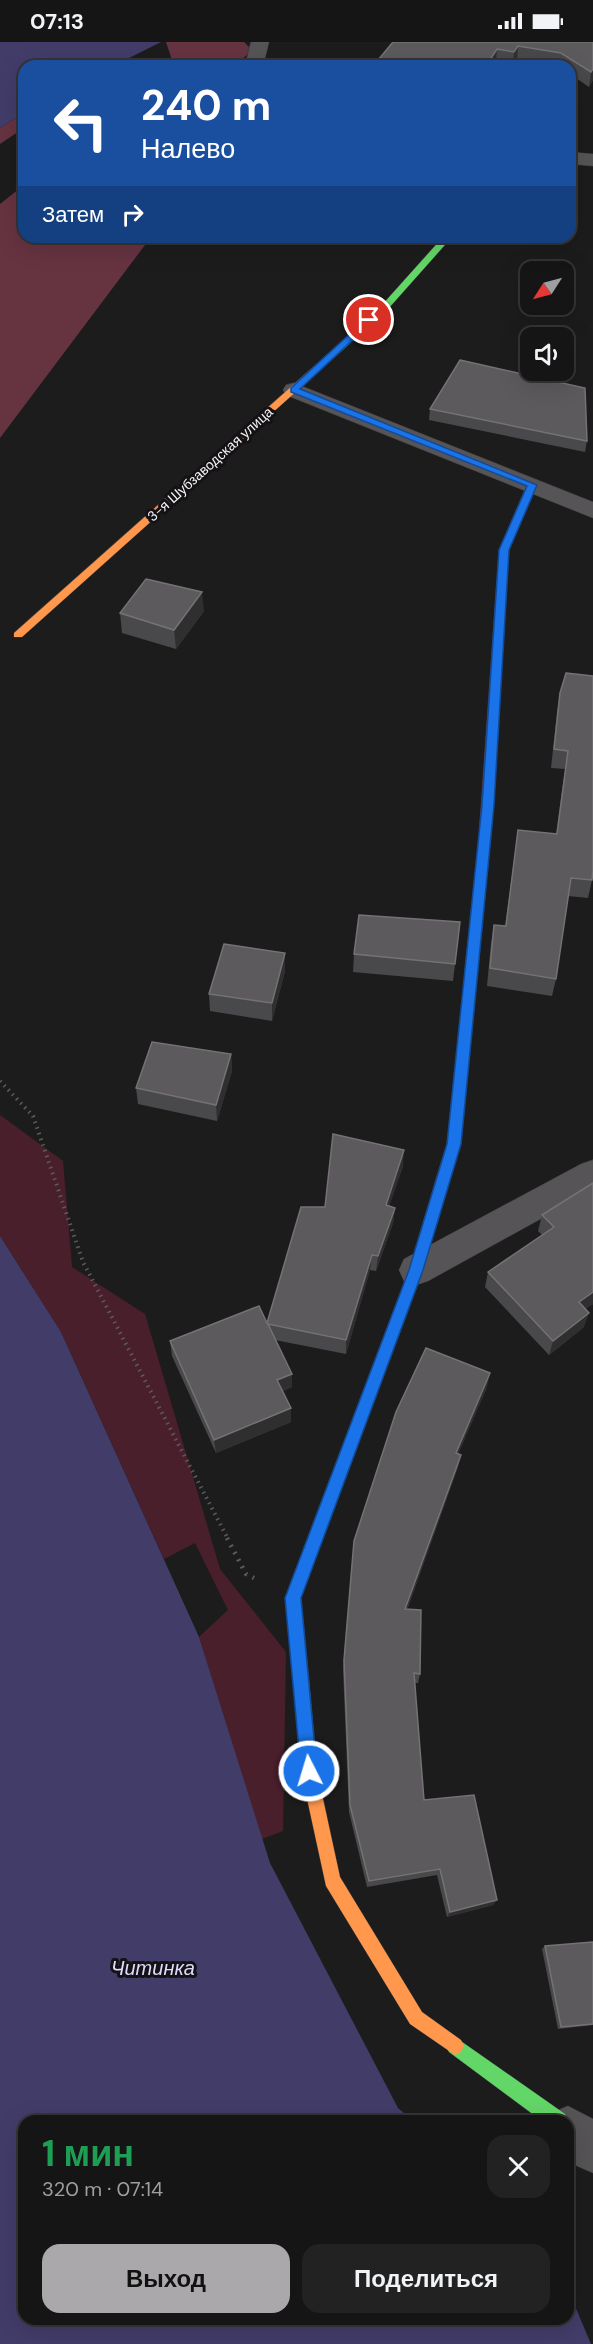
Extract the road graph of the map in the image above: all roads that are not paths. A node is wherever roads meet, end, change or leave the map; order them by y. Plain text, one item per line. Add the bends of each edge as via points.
1 (260, 42) edge
2 (256, 60) edge
3 (576, 159) edge
4 (593, 160) edge
5 (443, 243) edge
6 (294, 390) junction
7 (532, 485) junction
8 (593, 511) edge
9 (18, 635) dead end
10 (593, 1174) edge
11 (416, 1270) junction
12 (550, 2115) edge
13 (574, 2133) edge
14 (593, 2150) edge

1 - 2 street
3 - 4 street
5 - 6 street, 3-я Шубзаводская улица via 385,307
6 - 7 street
6 - 9 street, 3-я Шубзаводская улица
7 - 8 street
7 - 11 street via 504,550 488,805 454,1144
10 - 11 street
11 - 12 street via 293,1598 309,1771 332,1880 416,2018
13 - 14 street

